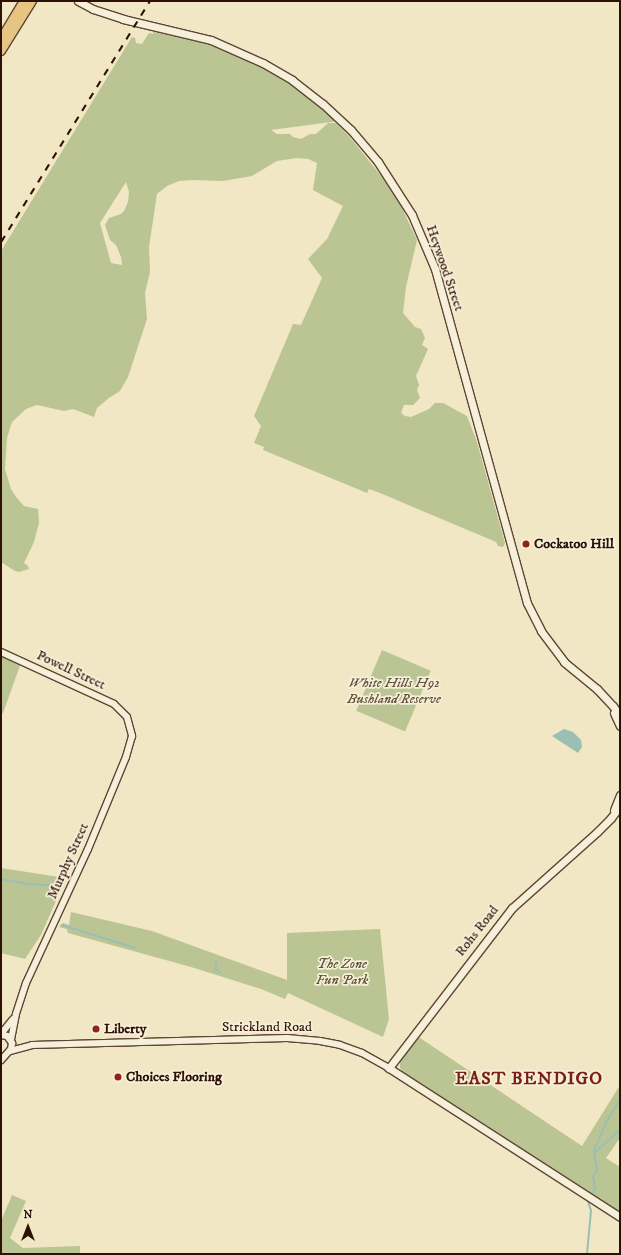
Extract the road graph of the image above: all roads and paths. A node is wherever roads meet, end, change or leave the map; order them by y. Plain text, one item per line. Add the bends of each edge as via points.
1 (24, 1) edge
2 (32, 1) edge
3 (78, 1) edge
4 (86, 1) edge
5 (107, 13) junction
6 (1, 39) edge
7 (1, 51) edge
8 (1, 652) edge
9 (606, 698) junction
10 (620, 716) edge
11 (127, 717) joint
12 (620, 726) edge
13 (620, 795) edge
14 (620, 806) edge
15 (603, 827) junction
16 (16, 1014) junction
17 (1, 1035) edge
18 (11, 1039) junction
19 (32, 1045) junction
20 (6, 1052) edge
21 (1, 1060) edge
22 (389, 1068) junction
23 (620, 1217) edge

1 - 6 highway
2 - 7 highway
3 - 5 main road
4 - 5 main road
5 - 9 main road, Heywood Street via 204,38 267,65 302,86 323,104 351,130 378,162 412,215 435,268 518,570 534,609 568,660
8 - 11 street, Powell Street via 107,700
9 - 10 main road, Heywood Street
9 - 12 main road, Heywood Street
11 - 16 street, Murphy Street via 132,736 126,757 88,849 30,972
13 - 15 main road, Rohs Road
14 - 15 main road, Rohs Road
15 - 22 main road, Rohs Road via 512,908
16 - 17 street, Murphy Street
16 - 18 street, Murphy Street
17 - 18 street, Strickland Road
18 - 19 street, Strickland Road
18 - 20 street, Murphy Street via 12,1045
19 - 20 street, Strickland Road
19 - 22 street, Strickland Road via 302,1039 340,1045 362,1053
20 - 21 street
22 - 23 main road, Strickland Road

